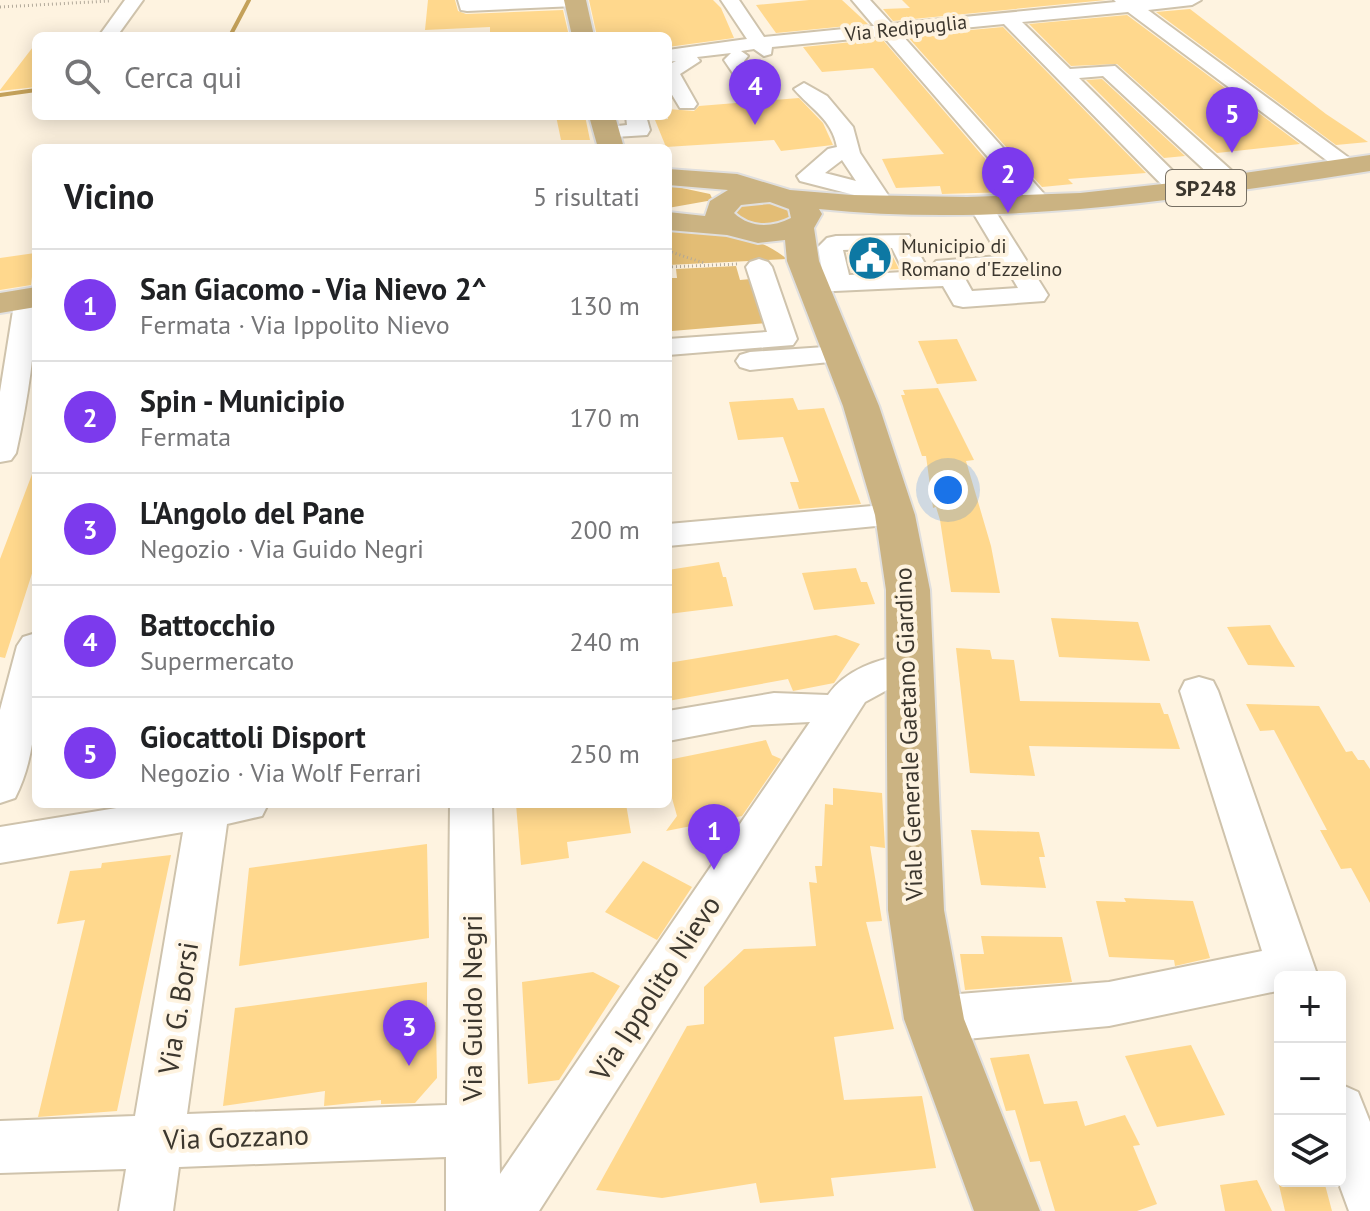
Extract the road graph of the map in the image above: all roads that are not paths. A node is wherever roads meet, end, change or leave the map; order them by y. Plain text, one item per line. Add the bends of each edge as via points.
1 (127, 0) edge
2 (134, 0) edge
3 (467, 0) edge
4 (730, 0) edge
5 (861, 0) edge
6 (1192, 0) edge
7 (115, 1) edge
8 (575, 1) edge
9 (1127, 4) edge
10 (1008, 18) junction
11 (889, 29) junction
12 (111, 32) edge
13 (582, 32) edge
14 (761, 46) junction
15 (738, 56) dead end
16 (676, 63) edge
17 (1071, 73) junction
18 (1035, 75) dead end
19 (672, 85) edge
20 (804, 89) dead end
21 (756, 93) dead end
22 (710, 101) dead end
23 (677, 106) edge
24 (637, 120) edge
25 (606, 132) edge
26 (849, 153) junction
27 (1359, 165) edge
28 (672, 178) edge
29 (672, 179) edge
30 (1233, 184) junction
31 (1181, 191) junction
32 (879, 198) junction
33 (1041, 204) junction
34 (974, 206) junction
35 (792, 209) junction
36 (672, 213) edge
37 (733, 217) junction
38 (672, 221) edge
39 (1016, 263) junction
40 (750, 265) road end
41 (948, 272) junction
42 (917, 273) junction
43 (818, 275) junction
44 (21, 299) edge
45 (672, 347) edge
46 (840, 354) junction
47 (672, 368) edge
48 (0, 453) edge
49 (895, 515) junction
50 (672, 535) edge
51 (32, 662) edge
52 (878, 691) junction
53 (1199, 691) dead end
54 (672, 725) edge
55 (0, 786) edge
56 (210, 808) edge
57 (221, 808) edge
58 (471, 808) edge
59 (0, 845) edge
60 (1293, 971) edge
61 (1274, 975) edge
62 (934, 1019) junction
63 (1342, 1115) edge
64 (473, 1130) junction
65 (158, 1140) junction
66 (0, 1147) edge
67 (1370, 1197) edge
68 (146, 1211) edge
69 (473, 1211) edge
70 (507, 1211) edge
71 (1007, 1211) edge

1 - 7 street
2 - 12 street
3 - 8 street via 467,6
4 - 14 street
5 - 11 street
6 - 9 street, Via Redipuglia
8 - 13 main road
9 - 10 street, Via Redipuglia
9 - 27 street
10 - 11 street, Via Redipuglia
10 - 17 street
11 - 14 street, Via Redipuglia
11 - 33 street
14 - 16 street, Via Redipuglia
15 - 21 street via 734,60
17 - 18 street
17 - 30 street via 1108,70
17 - 31 street
19 - 23 street
20 - 26 street via 845,132
22 - 23 street
24 - 25 street via 639,130
26 - 32 street
26 - 32 street via 836,154 808,176
27 - 30 main road, SP248
28 - 35 main road via 737,182
29 - 37 main road via 722,194
30 - 31 main road, SP248
31 - 33 main road, SP248
32 - 34 main road, SP248
32 - 35 main road, SP248
33 - 34 main road, SP248
34 - 35 main road, SP248
34 - 39 street
35 - 37 main road, SP248 via 779,232
35 - 37 main road, SP248 via 745,194
35 - 43 main road, Viale Generale Gaetano Giardino
36 - 37 main road, SP248
37 - 38 main road, SP248
37 - 43 main road
39 - 41 street
39 - 41 street via 1035,295 963,299
40 - 45 street via 783,339
41 - 42 street
42 - 43 street
42 - 43 street via 900,240 836,243
43 - 46 main road, Viale Generale Gaetano Giardino
44 - 48 street via 16,387
46 - 47 street
46 - 49 main road, Viale Generale Gaetano Giardino
49 - 50 street
49 - 52 main road, Viale Generale Gaetano Giardino via 908,590
51 - 55 street
52 - 54 street
52 - 62 main road, Viale Generale Gaetano Giardino
52 - 70 street, Via Ippolito Nievo
53 - 60 street
56 - 59 street
57 - 65 street, Via G. Borsi
58 - 64 street, Via Guido Negri
61 - 62 street via 1109,1004
62 - 71 main road, Viale Generale Gaetano Giardino
63 - 67 street
64 - 65 street, Via Gozzano
64 - 69 street, Via Guido Negri
65 - 66 street, Via Gozzano
65 - 68 street, Via G. Borsi

